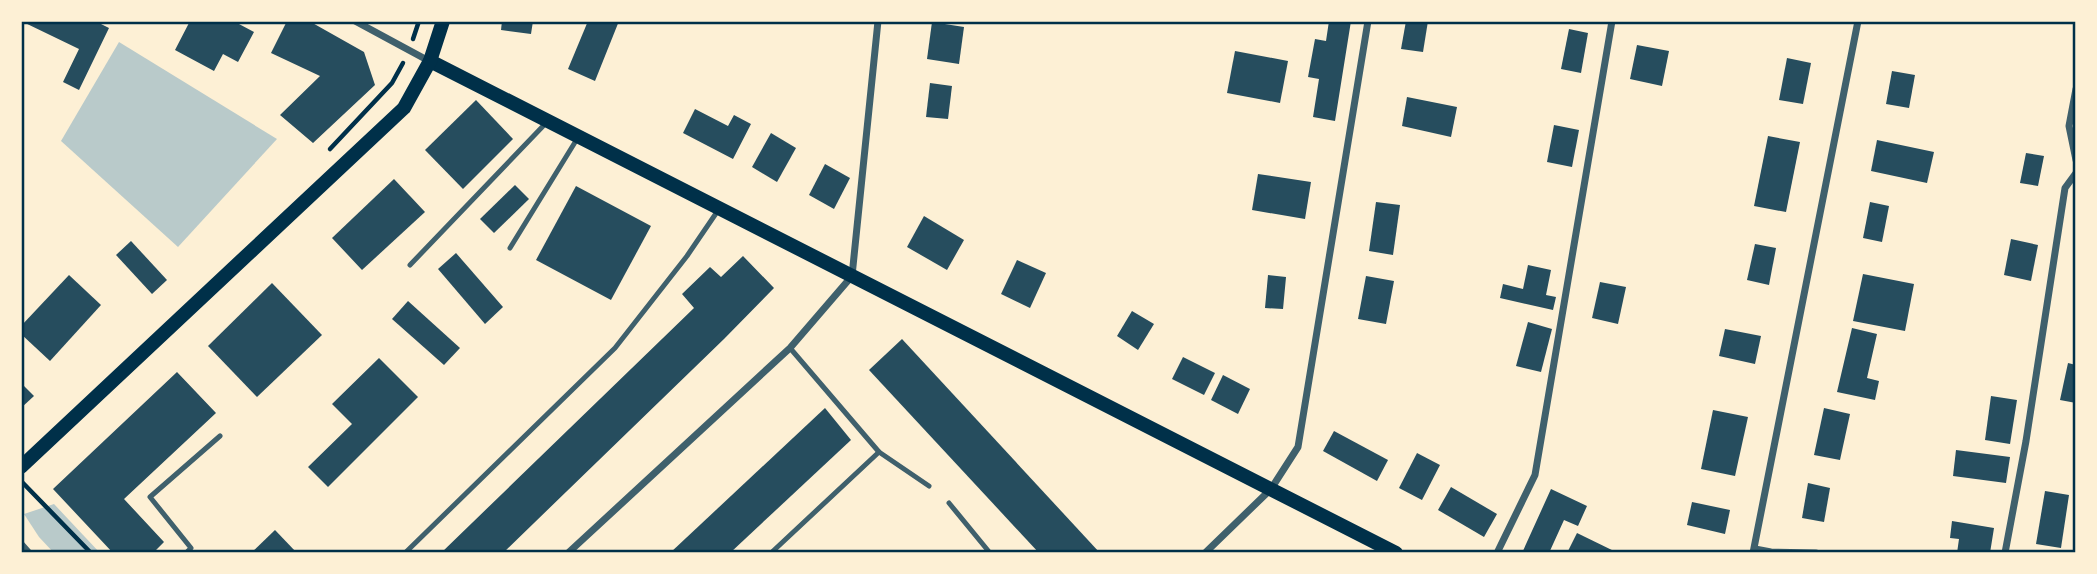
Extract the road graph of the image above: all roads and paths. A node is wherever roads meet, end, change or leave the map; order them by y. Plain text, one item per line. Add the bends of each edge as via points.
1 (355, 21) edge
2 (419, 21) edge
3 (443, 21) edge
4 (878, 21) edge
5 (1368, 21) edge
6 (1612, 21) edge
7 (1858, 21) edge
8 (411, 49) junction
9 (430, 61) junction
10 (2076, 89) edge
11 (547, 121) junction
12 (578, 136) junction
13 (327, 152) dead end
14 (2076, 160) edge
15 (2076, 173) edge
16 (719, 209) junction
17 (510, 248) dead end
18 (410, 265) dead end
19 (852, 276) junction
20 (790, 348) junction
21 (220, 436) dead end
22 (879, 452) junction
23 (21, 467) edge
24 (21, 480) edge
25 (929, 486) dead end
26 (1271, 489) junction
27 (949, 503) dead end
28 (21, 544) edge
29 (1754, 551) edge
30 (29, 553) edge
31 (91, 553) edge
32 (186, 553) edge
33 (405, 553) edge
34 (568, 553) edge
35 (771, 553) edge
36 (990, 553) edge
37 (1205, 553) edge
38 (1396, 553) edge
39 (1497, 553) edge
40 (1816, 553) edge
41 (2005, 553) edge

1 - 8 street
2 - 8 path
3 - 9 main road
4 - 19 street
5 - 26 street via 1298,447
6 - 39 street via 1535,475
7 - 29 street
8 - 9 street
8 - 13 path via 392,82
9 - 11 main road
9 - 23 main road via 404,108
10 - 14 street via 2069,126
11 - 12 main road
11 - 18 lane
12 - 16 main road
12 - 17 lane
15 - 41 street via 2065,188
16 - 19 main road
16 - 33 lane via 615,348
19 - 20 street
19 - 26 main road
20 - 22 lane
20 - 34 street
21 - 32 lane via 150,497 191,548
22 - 25 lane
22 - 35 lane
24 - 31 path
26 - 37 street
26 - 38 main road
27 - 36 lane
28 - 30 street
29 - 40 street

